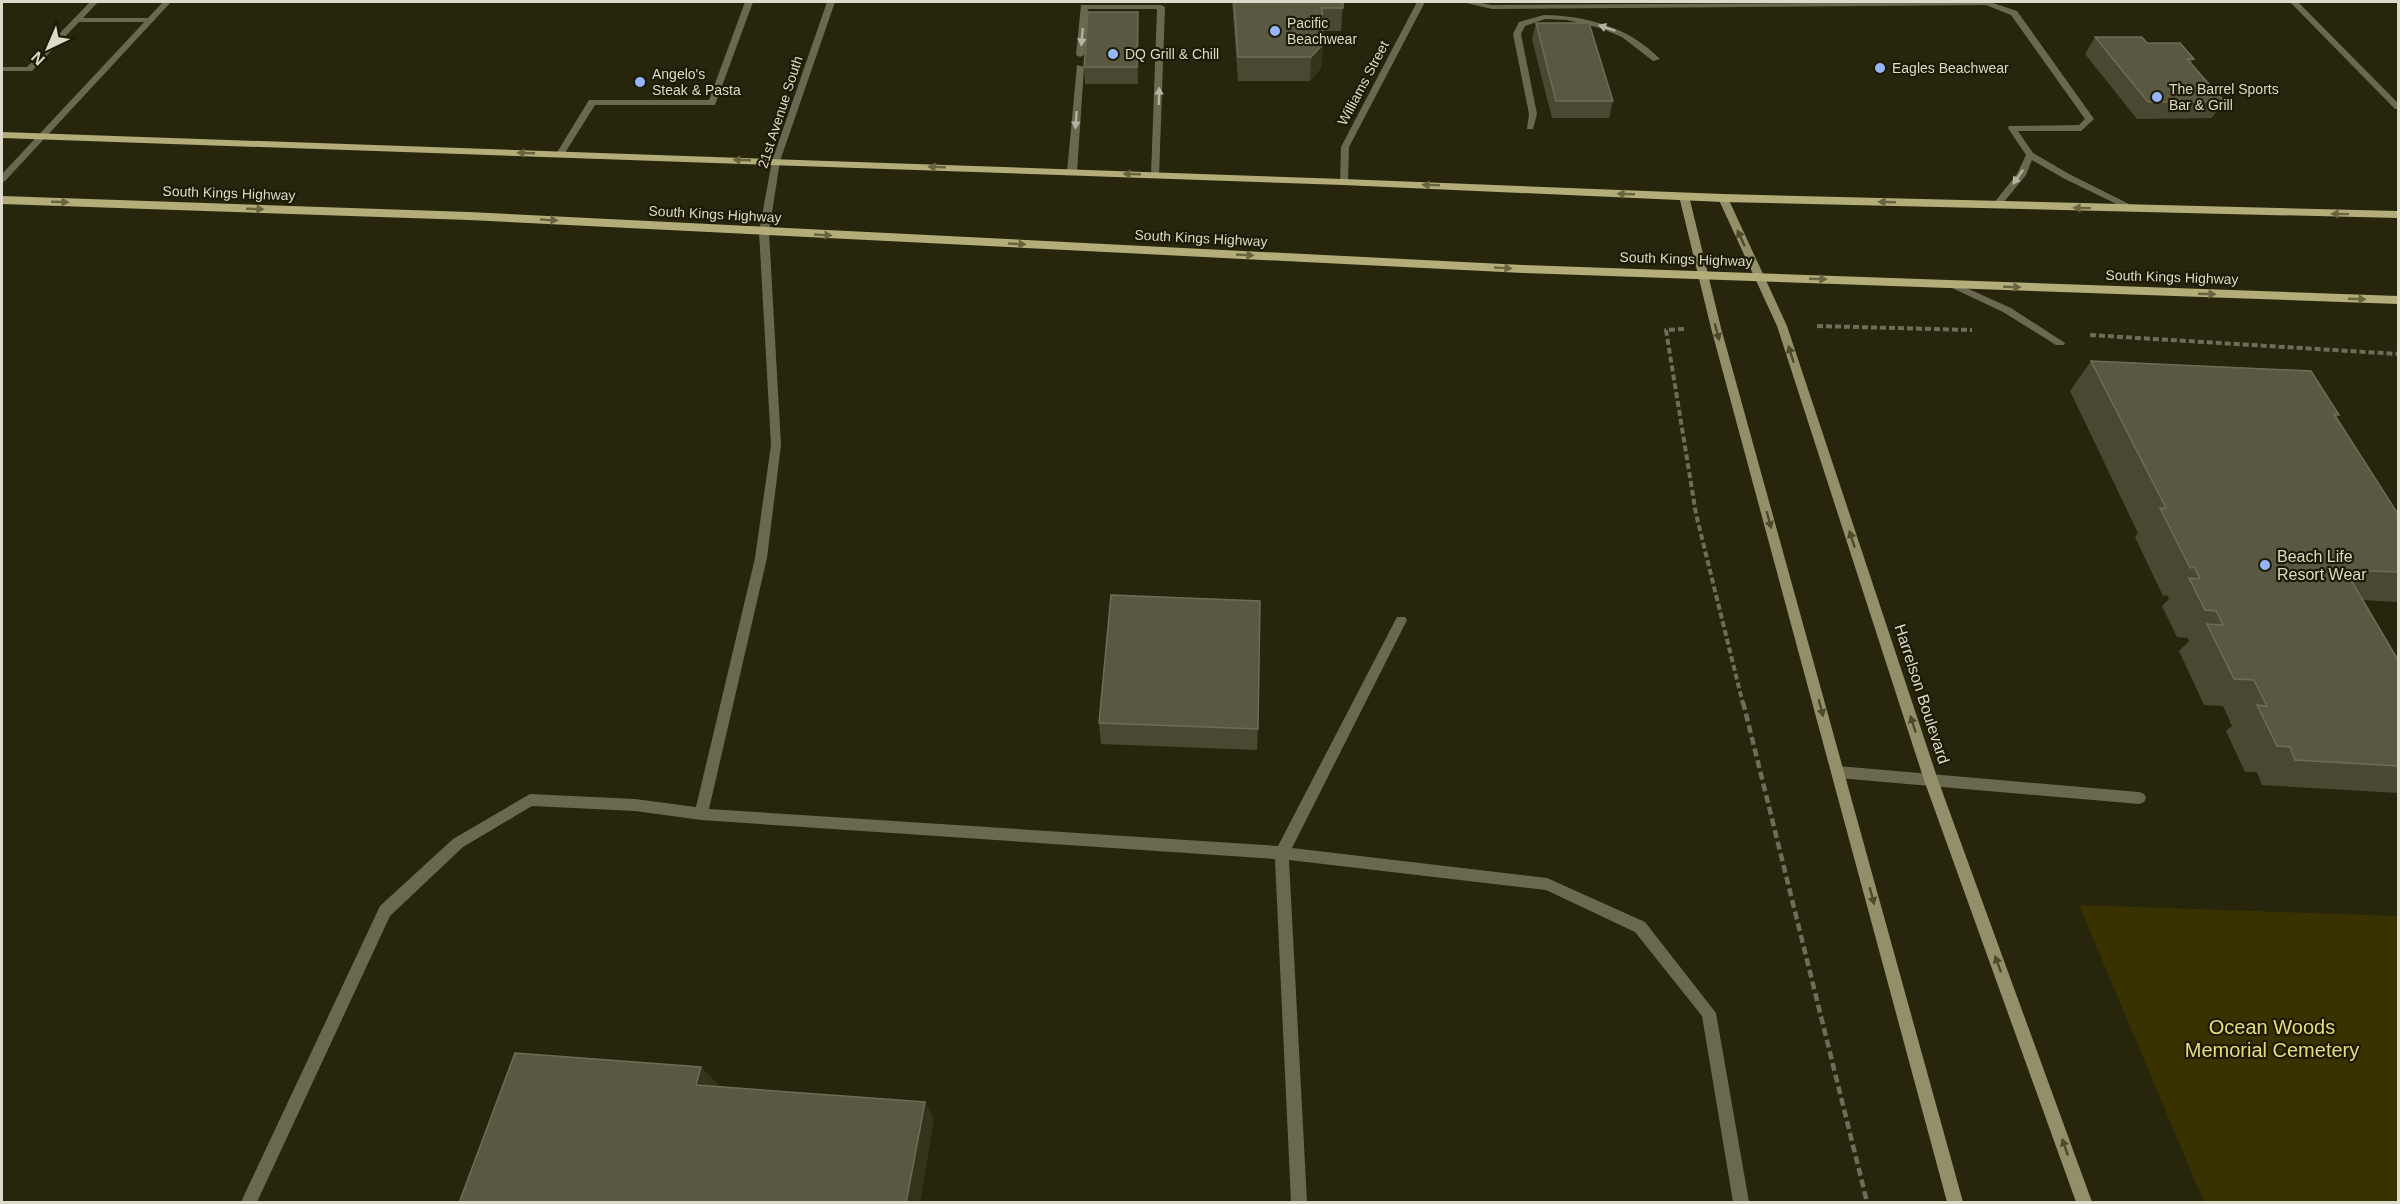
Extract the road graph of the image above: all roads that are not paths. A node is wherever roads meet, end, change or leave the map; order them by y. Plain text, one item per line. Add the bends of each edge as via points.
1 (94, 2) edge
2 (167, 2) edge
3 (749, 2) edge
4 (831, 2) edge
5 (1421, 2) edge
6 (1466, 2) edge
7 (2294, 2) edge
8 (1846, 3) edge
9 (1160, 4) edge
10 (1556, 4) edge
11 (1640, 4) edge
12 (76, 20) junction
13 (151, 20) junction
14 (1080, 55) dead end
15 (1656, 59) dead end
16 (1080, 67) dead end
17 (2, 69) edge
18 (2398, 107) edge
19 (1530, 127) dead end
20 (2, 135) edge
21 (42, 136) junction
22 (560, 154) junction
23 (2030, 155) junction
24 (776, 161) junction
25 (1072, 172) junction
26 (1156, 175) junction
27 (2, 179) edge
28 (1343, 182) junction
29 (1684, 196) junction
30 (1723, 198) junction
31 (2, 200) edge
32 (1996, 206) junction
33 (2134, 209) junction
34 (2398, 215) edge
35 (764, 232) junction
36 (1703, 275) junction
37 (1759, 277) junction
38 (1953, 285) junction
39 (2398, 300) edge
40 (2060, 344) dead end
41 (1401, 620) dead end
42 (1838, 772) junction
43 (1931, 780) junction
44 (2139, 798) dead end
45 (701, 814) junction
46 (1282, 853) junction
47 (249, 1203) edge
48 (1299, 1203) edge
49 (1741, 1203) edge
50 (1955, 1203) edge
51 (2084, 1203) edge

1 - 12 street
2 - 13 street
3 - 22 street via 712,104 592,102
4 - 24 street, 21st Avenue South
5 - 28 street, Williams Street via 1345,147
6 - 10 street via 1492,7
7 - 18 street
8 - 11 street
8 - 23 street via 1987,3 2014,13 2090,119 2081,128 2012,128
9 -> 14 street via 1084,7
26 -> 9 street
10 - 11 street
12 - 13 street
12 - 17 street via 29,69
13 - 21 street
15 -> 19 street via 1625,34 1602,26 1544,17 1522,24 1517,34 1533,114
16 -> 25 street
20 - 21 main road
22 -> 21 main road
21 - 27 street
24 -> 22 main road
23 -> 32 street
23 - 33 street
25 -> 24 main road
24 - 35 street, 21st Avenue South
26 -> 25 main road
26 - 28 main road
29 -> 28 main road
29 - 30 main road
29 - 36 main road
32 -> 30 main road
37 -> 30 main road, Harrelson Boulevard
31 -> 35 main road, South Kings Highway via 469,216
33 -> 32 main road
34 -> 33 main road
35 -> 36 main road, South Kings Highway
35 - 45 street, 21st Avenue South via 776,445 761,558
36 - 37 main road, South Kings Highway
36 -> 42 main road
37 -> 38 main road, South Kings Highway
43 -> 37 main road, Harrelson Boulevard via 1782,326
38 -> 39 main road, South Kings Highway
38 - 40 street via 2007,310
41 - 46 street
42 - 43 street
42 -> 50 main road
43 - 44 street
51 -> 43 main road, Harrelson Boulevard
45 - 46 street
45 - 47 street via 635,805 530,800 458,843 385,911
46 - 48 street
46 - 49 street via 1547,884 1640,927 1709,1013

